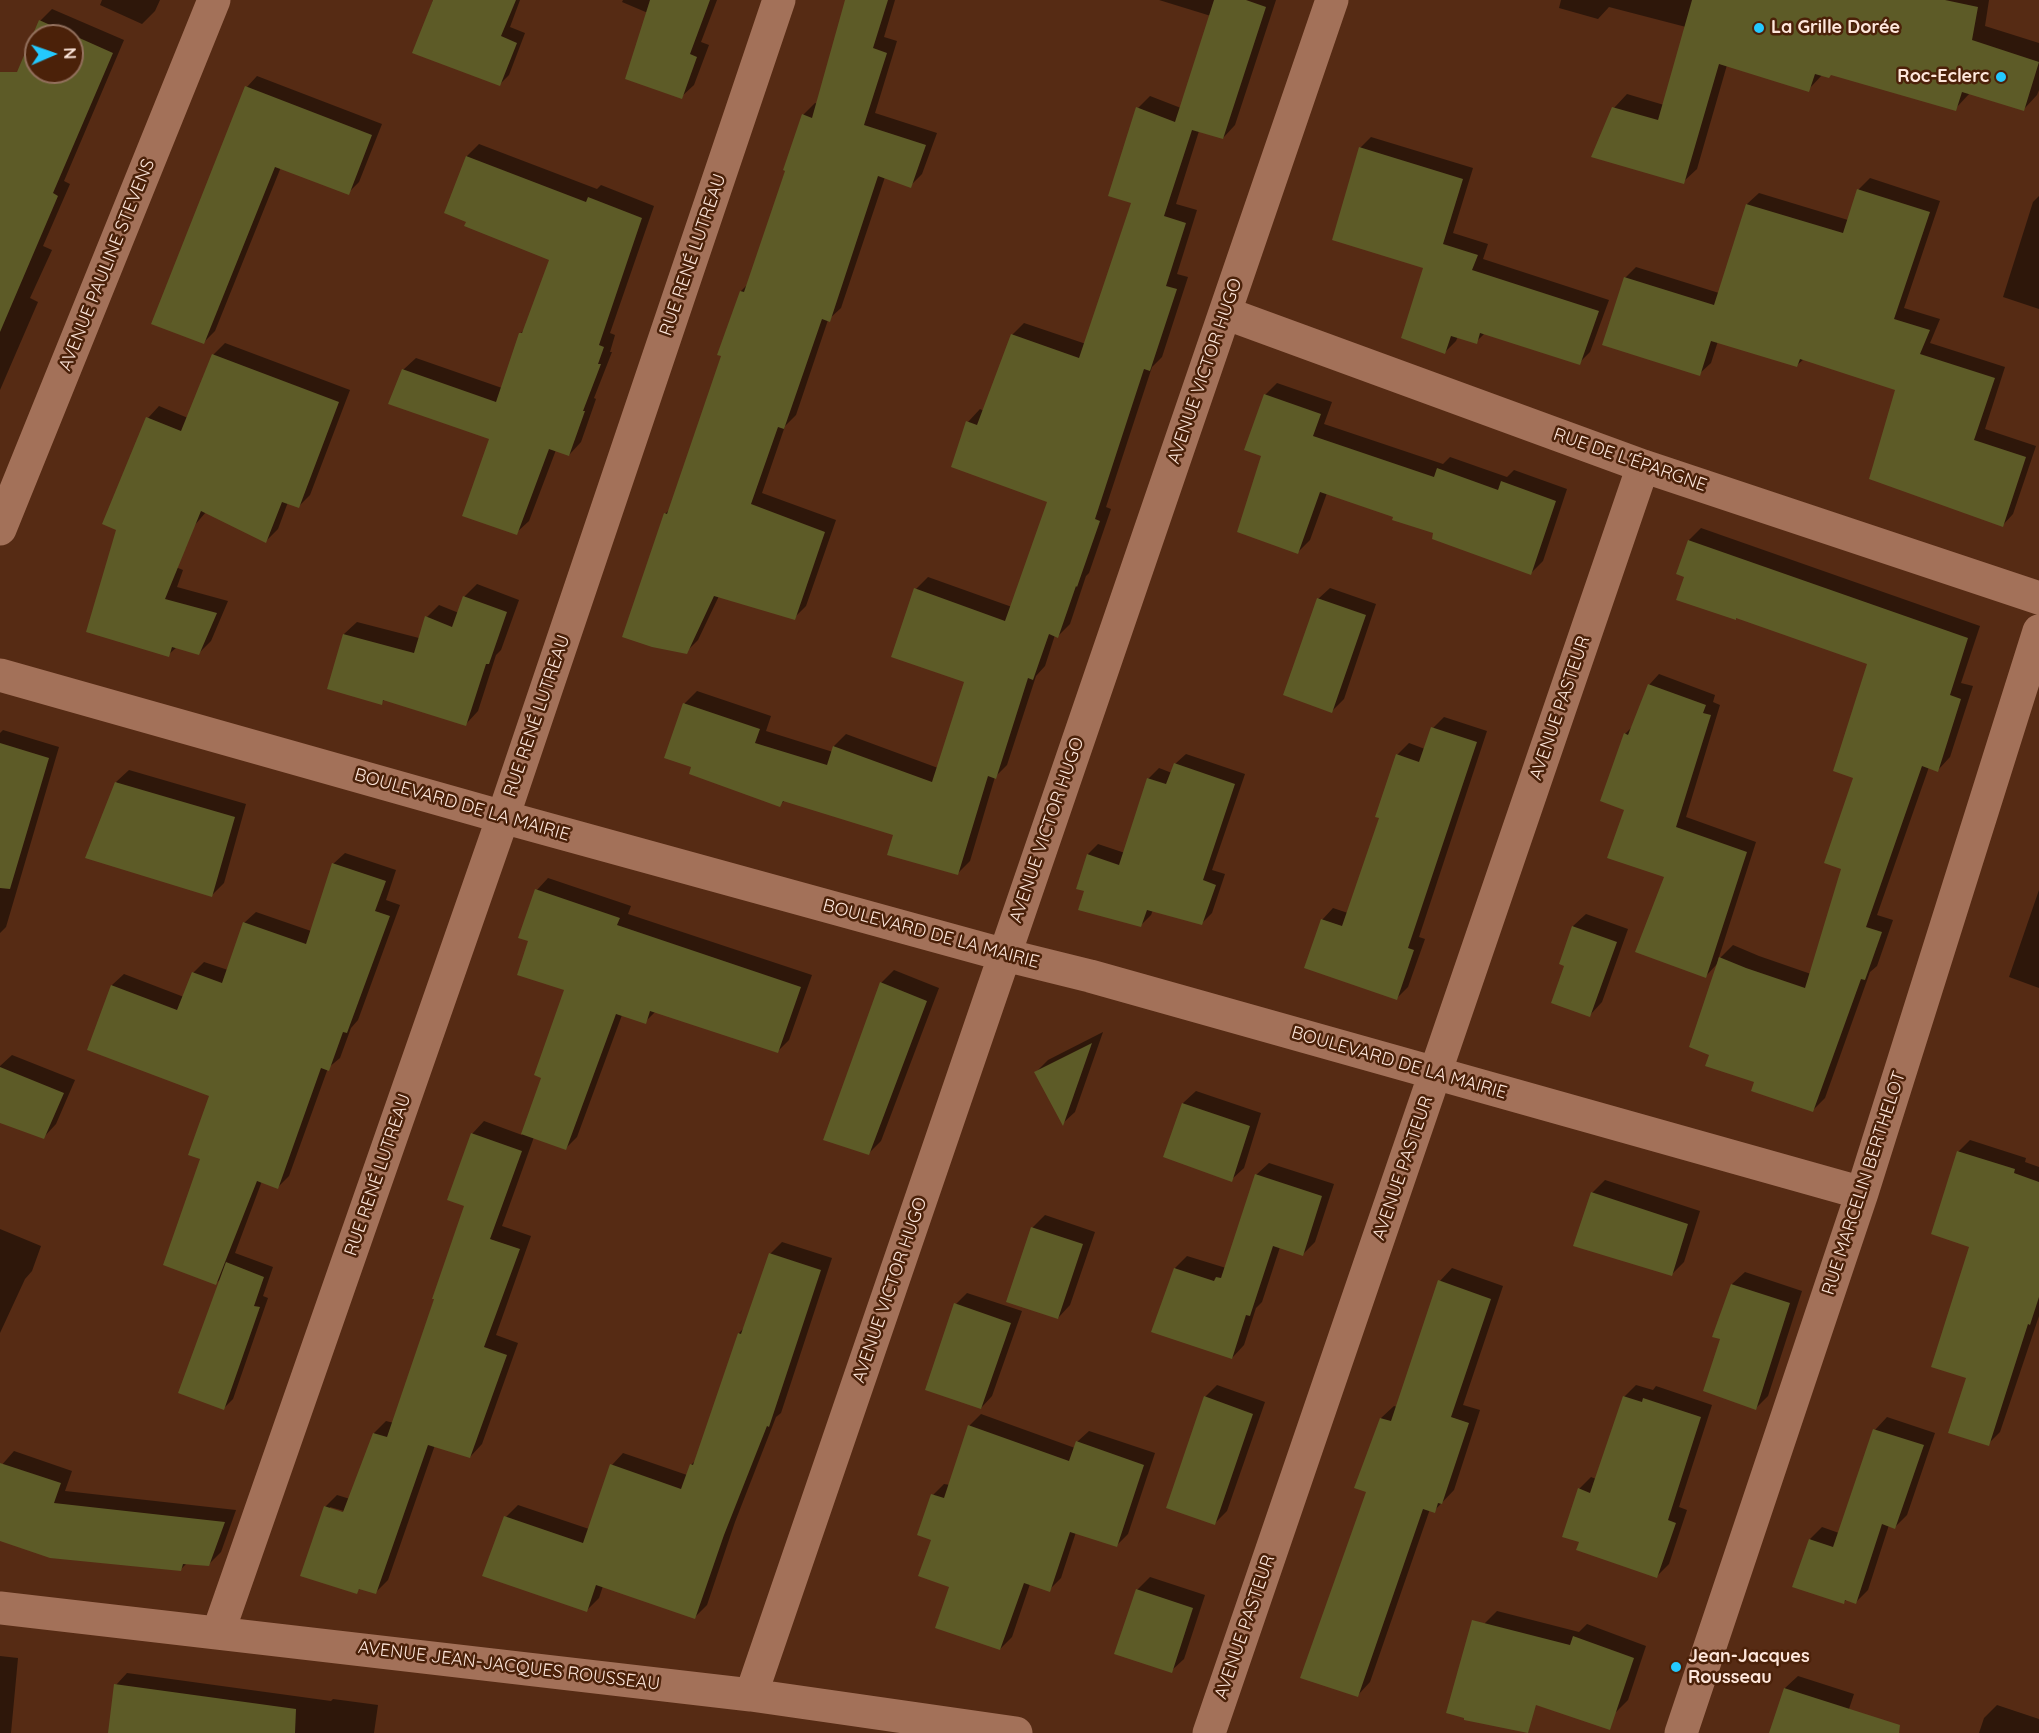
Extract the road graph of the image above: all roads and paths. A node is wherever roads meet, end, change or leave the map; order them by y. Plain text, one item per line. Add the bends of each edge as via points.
1 (214, 0) edge
2 (779, 0) edge
3 (1332, 0) edge
4 (1225, 313) junction
5 (1643, 466) junction
6 (0, 529) edge
7 (2039, 598) edge
8 (2039, 632) edge
9 (0, 675) edge
10 (503, 817) junction
11 (1005, 955) junction
12 (1435, 1073) junction
13 (1862, 1193) junction
14 (0, 1608) edge
15 (218, 1633) junction
16 (751, 1695) junction
17 (1004, 1732) edge
18 (1209, 1733) edge
19 (1681, 1733) edge

1 - 6 street, AVENUE PAULINE STEVENS
2 - 10 street, RUE RENÉ LUTREAU
3 - 4 street, AVENUE VICTOR HUGO
4 - 5 street, RUE DE L'ÉPARGNE
4 - 11 street, AVENUE VICTOR HUGO
5 - 7 street, RUE DE L'ÉPARGNE
5 - 12 street, AVENUE PASTEUR
8 - 13 street, RUE MARCELIN BERTHELOT
9 - 10 street, BOULEVARD DE LA MAIRIE
10 - 11 street, BOULEVARD DE LA MAIRIE
10 - 15 street, RUE RENÉ LUTREAU
11 - 12 street, BOULEVARD DE LA MAIRIE
11 - 16 street, AVENUE VICTOR HUGO
12 - 13 street, BOULEVARD DE LA MAIRIE
12 - 18 street, AVENUE PASTEUR
13 - 19 street, RUE MARCELIN BERTHELOT
14 - 15 street, AVENUE JEAN-JACQUES ROUSSEAU
15 - 16 street, AVENUE JEAN-JACQUES ROUSSEAU
16 - 17 street, AVENUE JEAN-JACQUES ROUSSEAU

